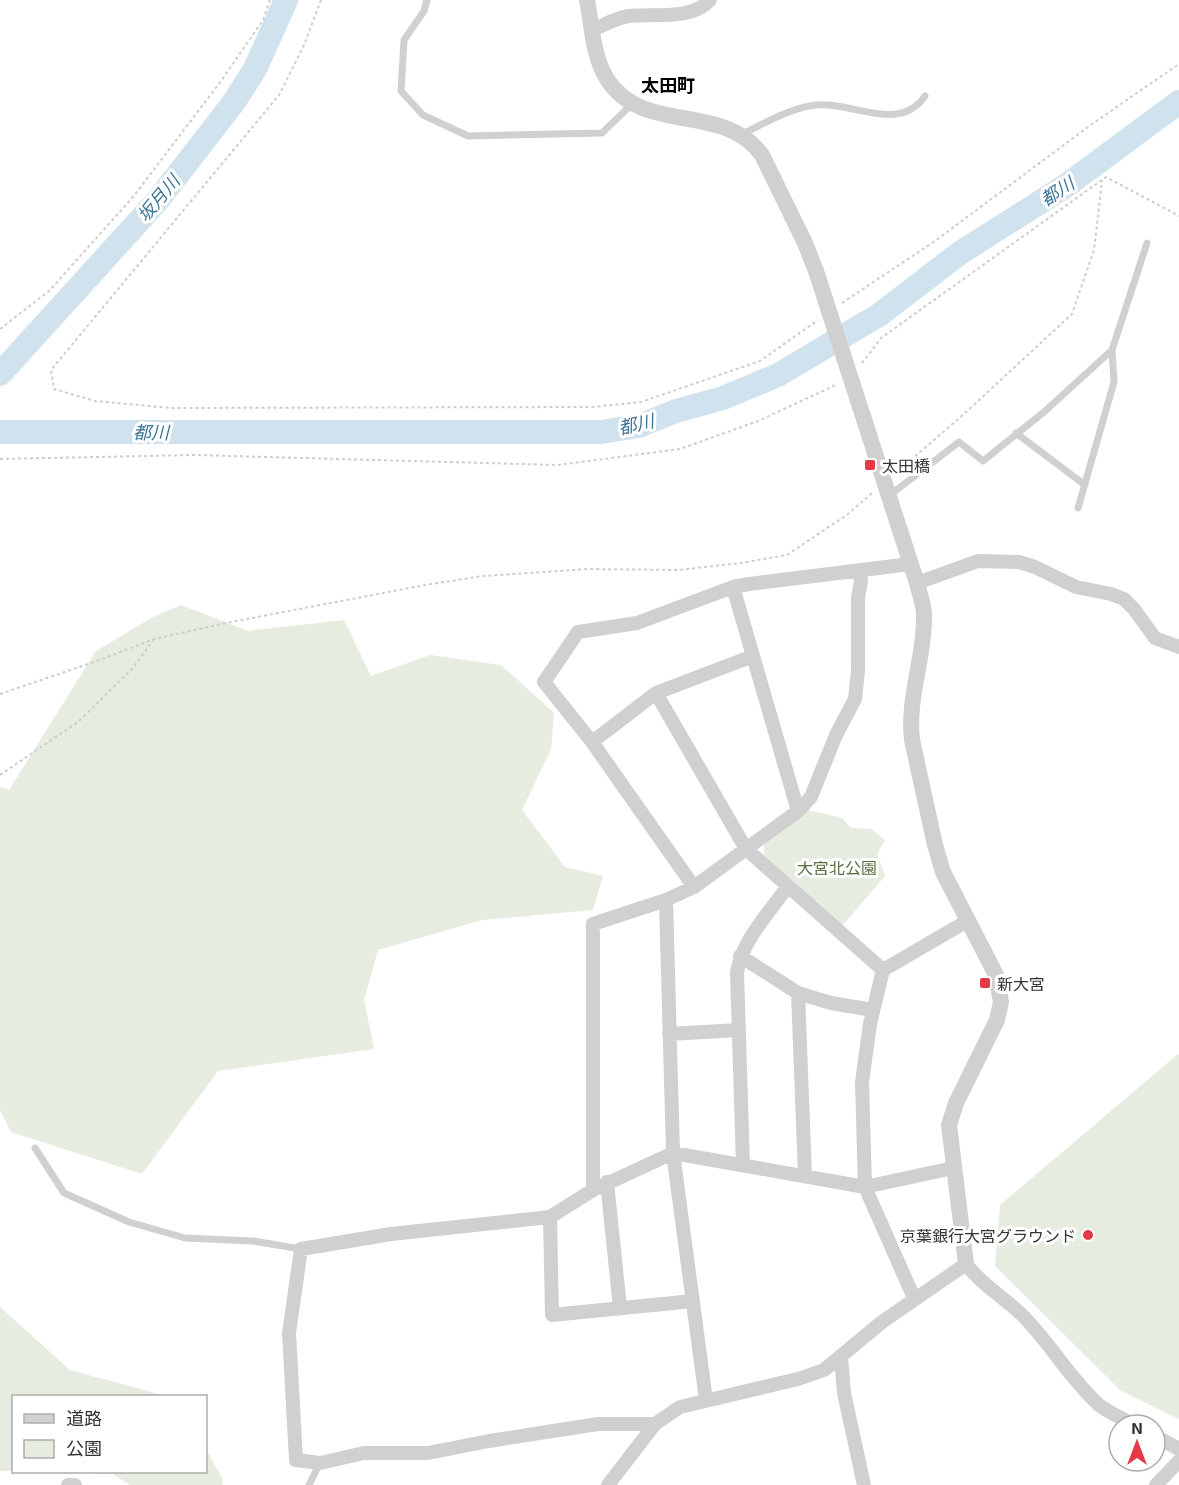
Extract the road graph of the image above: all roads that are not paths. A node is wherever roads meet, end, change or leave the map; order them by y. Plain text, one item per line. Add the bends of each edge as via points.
1 (427, 0) edge
2 (587, 0) edge
3 (710, 0) edge
4 (592, 30) junction
5 (925, 96) dead end
6 (631, 105) junction
7 (742, 134) junction
8 (1147, 243) dead end
9 (1112, 350) junction
10 (1016, 433) junction
11 (1085, 485) junction
12 (887, 489) junction
13 (1078, 508) dead end
14 (910, 564) junction
15 (859, 571) junction
16 (917, 583) junction
17 (733, 588) junction
18 (1179, 647) edge
19 (753, 656) junction
20 (656, 693) junction
21 (592, 742) junction
22 (798, 810) junction
23 (746, 849) junction
24 (788, 886) junction
25 (694, 888) junction
26 (666, 900) junction
27 (969, 920) junction
28 (740, 956) junction
29 (883, 970) junction
30 (798, 993) junction
31 (873, 1010) junction
32 (739, 1030) junction
33 (669, 1034) junction
34 (35, 1148) dead end
35 (673, 1153) junction
36 (743, 1165) junction
37 (953, 1168) junction
38 (805, 1176) junction
39 (607, 1182) junction
40 (865, 1187) junction
41 (593, 1190) junction
42 (550, 1217) junction
43 (301, 1249) junction
44 (966, 1264) junction
45 (914, 1298) junction
46 (693, 1301) junction
47 (620, 1308) junction
48 (841, 1357) junction
49 (706, 1400) junction
50 (1112, 1413) edge
51 (655, 1424) junction
52 (1179, 1461) edge
53 (320, 1463) junction
54 (68, 1485) edge
55 (75, 1485) edge
56 (309, 1485) edge
57 (608, 1485) edge
58 (864, 1485) edge
59 (1155, 1485) edge

1 - 6 lane via 404,40 400,91 423,115 468,136 602,133
2 - 4 street
3 - 4 street via 689,12 626,16
4 - 6 street via 606,78
5 - 7 lane via 907,112 894,114 816,105
6 - 7 street
7 - 12 street via 762,155 805,243
8 - 9 lane
9 - 10 lane
9 - 11 lane via 1114,382
10 - 11 lane
10 - 12 lane via 983,461 959,442
11 - 13 lane
12 - 14 street
14 - 15 street
14 - 16 street
15 - 17 street
15 - 22 street via 855,699 811,797
16 - 18 street via 978,561 1019,562 1076,587 1124,599 1155,638
16 - 27 street via 924,613 920,666 912,700 912,740 938,854
17 - 19 street
17 - 21 street via 637,623 578,633 544,682
19 - 20 street
19 - 22 street
20 - 21 street
20 - 23 street
21 - 25 street
22 - 23 street
23 - 24 street
23 - 25 street
24 - 28 street
24 - 29 street
25 - 26 street
26 - 33 street
26 - 41 street via 593,924
27 - 29 street
27 - 37 street via 996,975 1001,1002 997,1020 949,1125
28 - 30 street
28 - 32 street
29 - 31 street
30 - 31 street
30 - 38 street
31 - 40 street via 862,1082
32 - 33 street
32 - 36 street
33 - 35 street
34 - 43 lane via 64,1193 129,1222 185,1238
35 - 36 street
35 - 39 street
35 - 46 street
36 - 38 street
37 - 40 street
37 - 44 street
38 - 40 street
39 - 41 street
39 - 47 street
40 - 45 street
41 - 42 street
42 - 43 street via 391,1234
42 - 47 street via 552,1315
43 - 53 street via 289,1333 296,1460
44 - 45 street
44 - 50 street via 975,1277 1020,1313 1090,1396
45 - 48 street
46 - 47 street
46 - 49 street
48 - 49 street via 824,1370
48 - 58 street via 844,1393
49 - 51 street via 680,1407
51 - 53 street via 598,1424 428,1453 364,1453
51 - 57 street
52 - 59 street
53 - 56 lane
54 - 55 street

